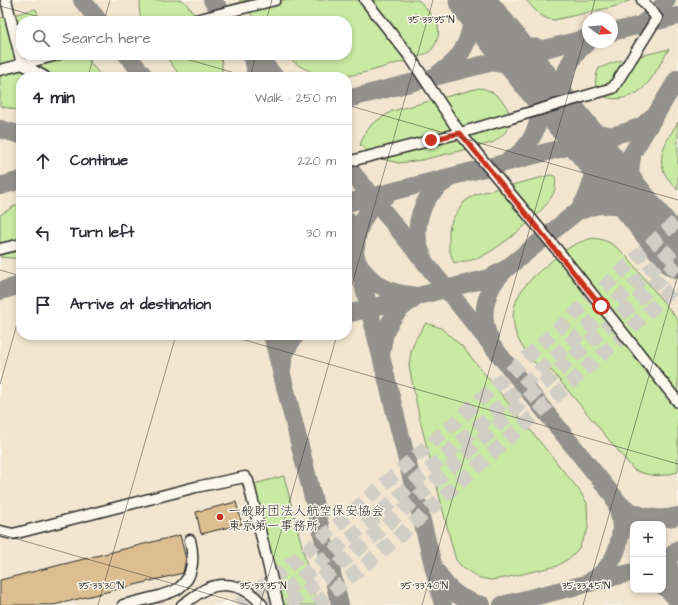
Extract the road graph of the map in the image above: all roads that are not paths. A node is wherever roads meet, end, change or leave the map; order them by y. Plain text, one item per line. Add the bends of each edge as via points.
1 (6, 0) edge
2 (275, 0) edge
3 (365, 0) edge
4 (642, 0) edge
5 (212, 16) edge
6 (16, 40) edge
7 (21, 60) edge
8 (38, 60) edge
9 (22, 64) junction
10 (0, 70) edge
11 (36, 72) edge
12 (460, 133) junction
13 (352, 161) edge
14 (16, 245) edge
15 (0, 249) edge
16 (678, 402) edge
17 (0, 531) edge
18 (190, 540) dead end
19 (123, 605) edge
20 (182, 605) edge
21 (262, 605) edge
22 (278, 605) edge

1 - 6 street
2 - 5 street
3 - 12 street via 410,57
4 - 12 street via 657,18 613,88
7 - 9 street
8 - 9 street
9 - 10 street
9 - 11 street
12 - 13 street
12 - 16 street
14 - 15 street
17 - 22 street via 13,534 245,477
18 - 19 street via 192,564 187,580 179,589
20 - 21 street via 206,590 224,585 248,591

